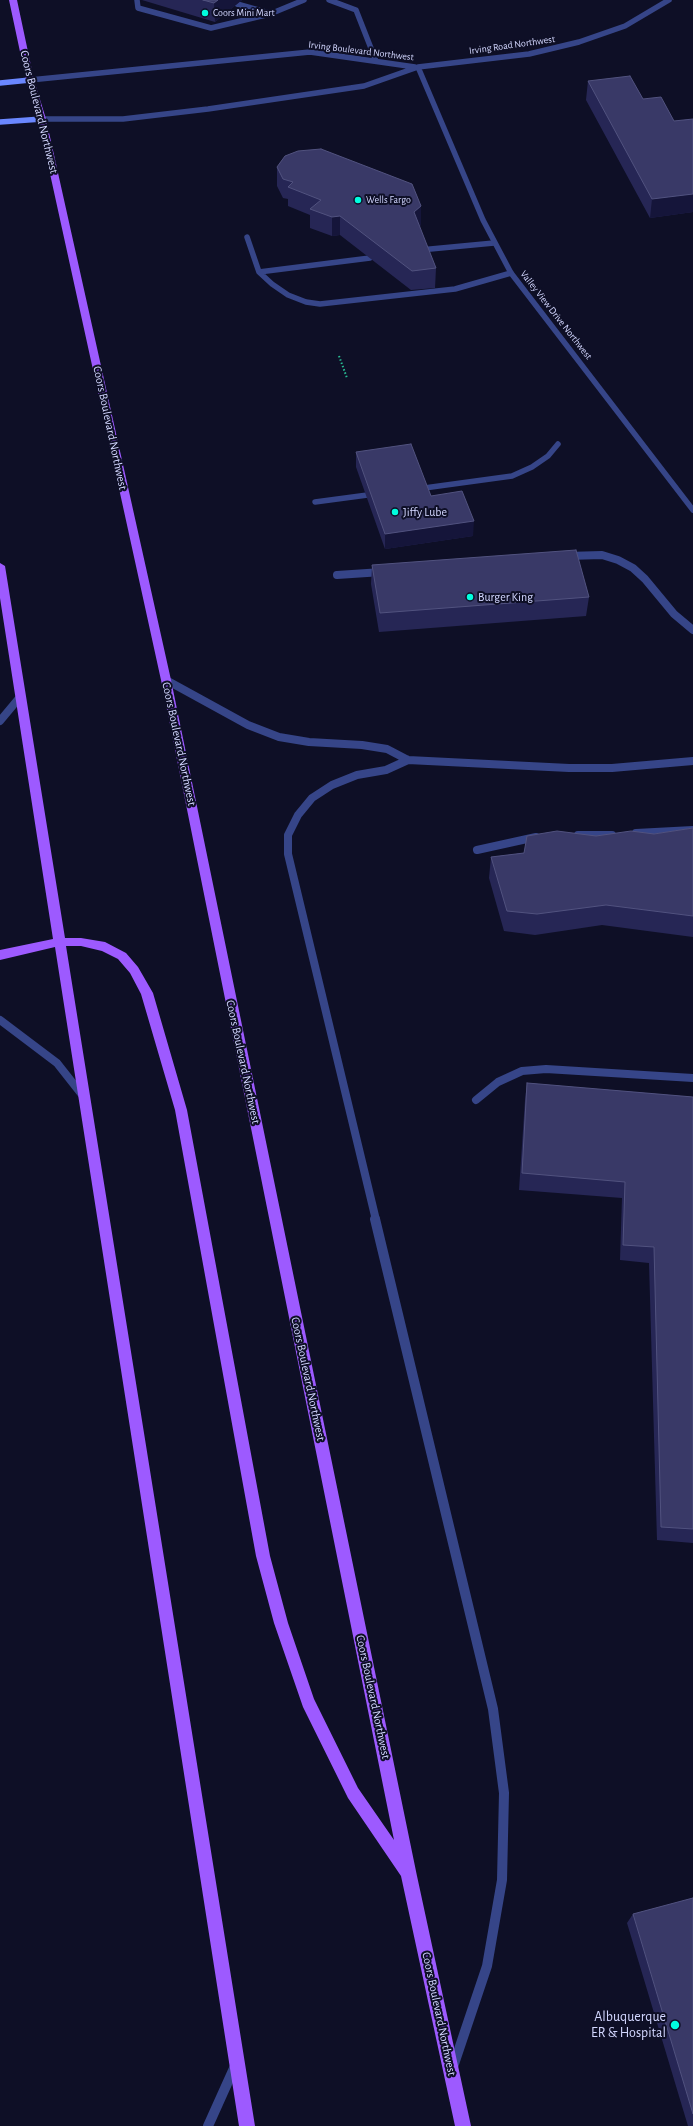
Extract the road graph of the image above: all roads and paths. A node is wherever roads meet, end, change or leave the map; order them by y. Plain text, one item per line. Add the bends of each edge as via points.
1 (13, 0) edge
2 (137, 0) edge
3 (304, 0) edge
4 (329, 0) edge
5 (670, 0) edge
6 (237, 4) dead end
7 (270, 14) junction
8 (376, 61) junction
9 (418, 67) junction
10 (30, 80) junction
11 (0, 83) edge
12 (42, 119) junction
13 (0, 122) edge
14 (247, 237) dead end
15 (494, 243) junction
16 (420, 250) edge
17 (370, 258) edge
18 (259, 272) junction
19 (511, 273) junction
20 (339, 356) dead end
21 (347, 378) dead end
22 (558, 444) dead end
23 (409, 490) edge
24 (386, 492) edge
25 (315, 502) dead end
26 (693, 510) edge
27 (562, 556) edge
28 (0, 566) edge
29 (392, 571) edge
30 (337, 575) dead end
31 (693, 630) edge
32 (166, 680) junction
33 (20, 697) junction
34 (0, 721) edge
35 (408, 760) junction
36 (693, 761) edge
37 (693, 830) edge
38 (568, 835) edge
39 (546, 836) edge
40 (477, 850) dead end
41 (59, 942) junction
42 (0, 955) edge
43 (0, 1020) edge
44 (693, 1078) edge
45 (83, 1096) junction
46 (476, 1100) dead end
47 (409, 1876) junction
48 (237, 2062) junction
49 (452, 2070) junction
50 (208, 2126) edge
51 (247, 2126) edge
52 (463, 2126) edge

1 - 10 main road, Coors Boulevard Northwest
2 - 7 street via 138,8 211,28
3 - 7 street
4 - 8 street via 356,10
5 - 9 street, Irving Road Northwest via 625,26 580,42 530,54
6 - 7 street
8 - 9 street, Irving Boulevard Northwest
8 - 10 street, Irving Boulevard Northwest via 310,52
9 - 12 street, Irving Boulevard Northwest via 364,86 208,109 122,119
9 - 15 street, Valley View Drive Northwest
10 - 11 street, Irving Boulevard Northwest
10 - 12 main road, Coors Boulevard Northwest
12 - 13 street, Irving Boulevard Northwest
12 - 32 main road, Coors Boulevard Northwest
14 - 18 street
15 - 16 street
15 - 19 street, Valley View Drive Northwest
17 - 18 street
18 - 19 street via 288,295 306,302 325,305 455,289
19 - 26 street, Valley View Drive Northwest
20 - 21 path
22 - 23 street via 548,456 512,476
24 - 25 street
27 - 31 street via 602,555 633,568 674,614
28 - 33 main road
29 - 30 street
32 - 35 street via 248,725 279,737 387,749
32 - 47 main road, Coors Boulevard Northwest
33 - 34 street
33 - 41 main road
35 - 36 street via 604,768
35 - 49 street via 386,770 357,775 332,785 312,798 298,815 288,835 288,854 491,1702 503,1786 502,1880 487,1966
37 - 38 street
39 - 40 street
41 - 42 main road
41 - 45 main road
41 - 47 main road via 81,942 105,947 122,956 134,970 147,993 181,1110 263,1556 281,1623 308,1702 350,1786
43 - 45 street via 57,1063
44 - 46 street via 546,1069 522,1071 498,1082
45 - 48 main road
47 - 49 main road, Coors Boulevard Northwest
48 - 50 street
48 - 51 main road
49 - 52 main road, Coors Boulevard Northwest

